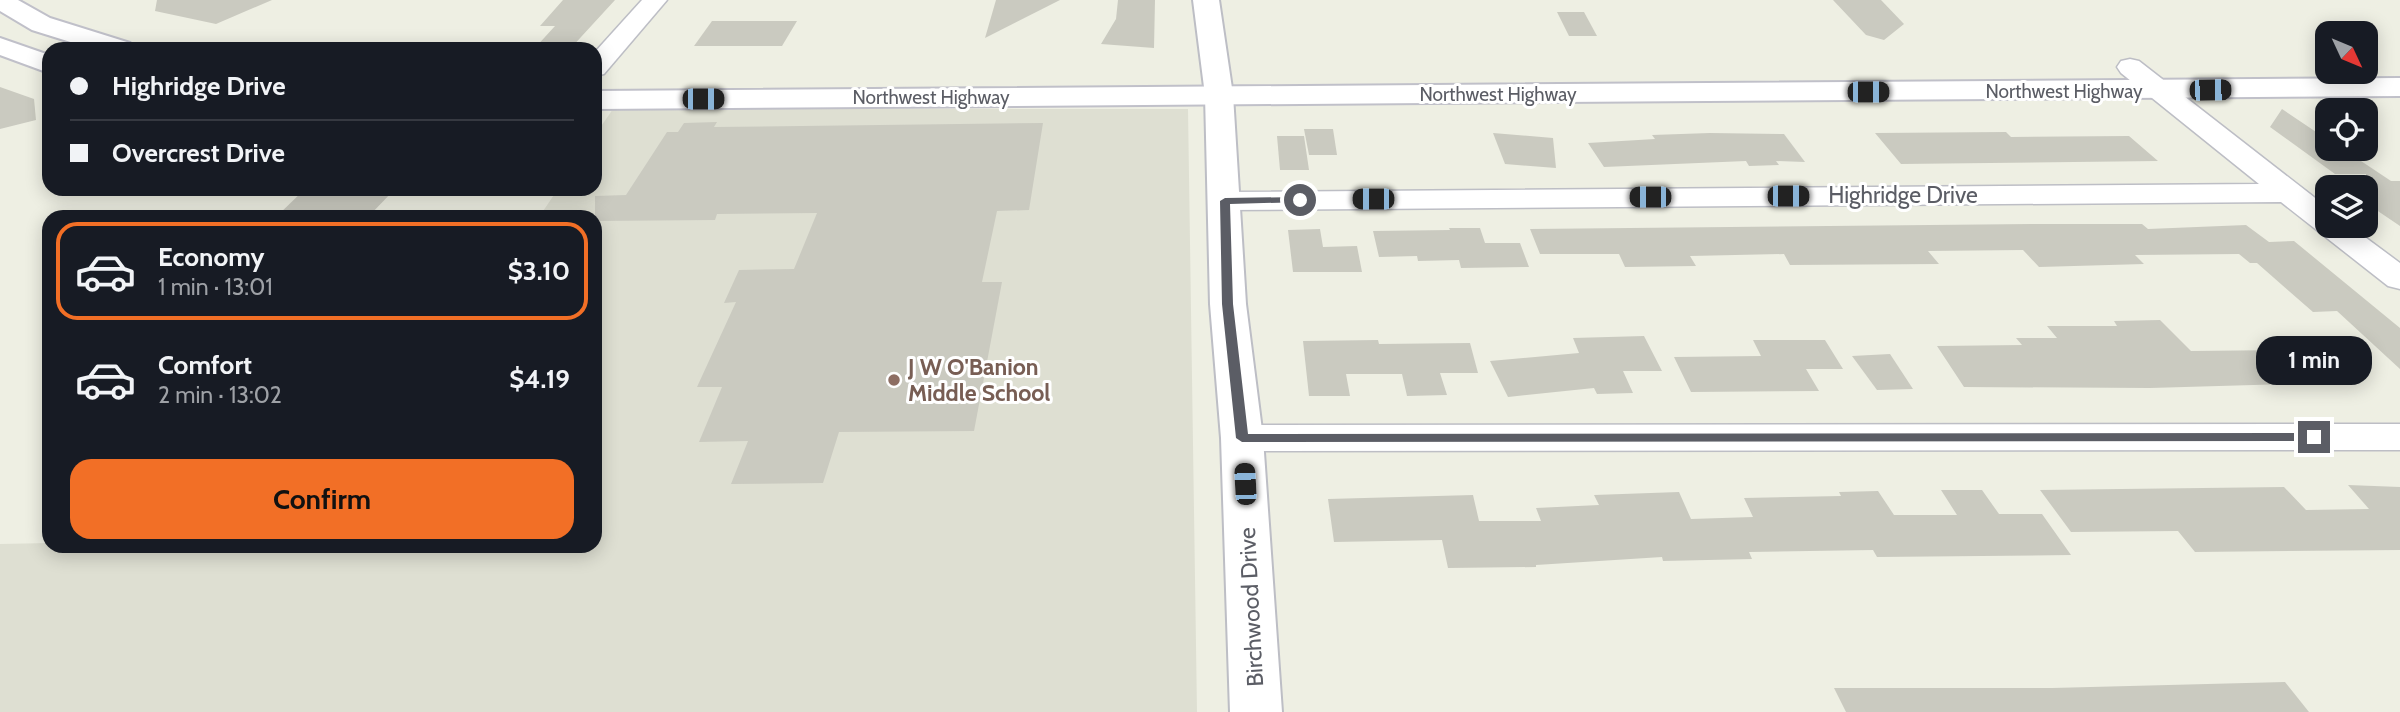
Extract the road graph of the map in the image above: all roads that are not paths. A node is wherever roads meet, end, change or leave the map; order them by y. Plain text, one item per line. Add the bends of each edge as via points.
1 (0, 0) edge
2 (655, 0) edge
3 (1206, 0) edge
4 (98, 42) edge
5 (0, 46) edge
6 (602, 60) edge
7 (42, 62) edge
8 (2130, 67) junction
9 (2315, 67) edge
10 (2378, 67) edge
11 (2400, 67) edge
12 (602, 76) edge
13 (1217, 83) junction
14 (2400, 87) edge
15 (2157, 90) junction
16 (602, 100) edge
17 (2287, 192) junction
18 (1225, 201) junction
19 (2315, 214) edge
20 (2346, 238) edge
21 (2400, 279) edge
22 (2400, 437) edge
23 (1242, 438) junction
24 (1256, 712) edge

1 - 4 main road via 41,24
2 - 6 street
3 - 13 main road, Birchwood Drive
5 - 7 main road
8 - 9 main road, Northwest Highway
8 - 13 main road, Northwest Highway
8 - 15 street
10 - 11 main road
12 - 13 main road, Northwest Highway
13 - 15 main road, Northwest Highway
13 - 16 main road, Northwest Highway
13 - 18 main road, Birchwood Drive
14 - 15 main road, Northwest Highway
15 - 17 street
17 - 18 street, Highridge Drive
17 - 19 street
18 - 23 main road, Birchwood Drive via 1228,304
20 - 21 street
22 - 23 street
23 - 24 main road, Birchwood Drive

